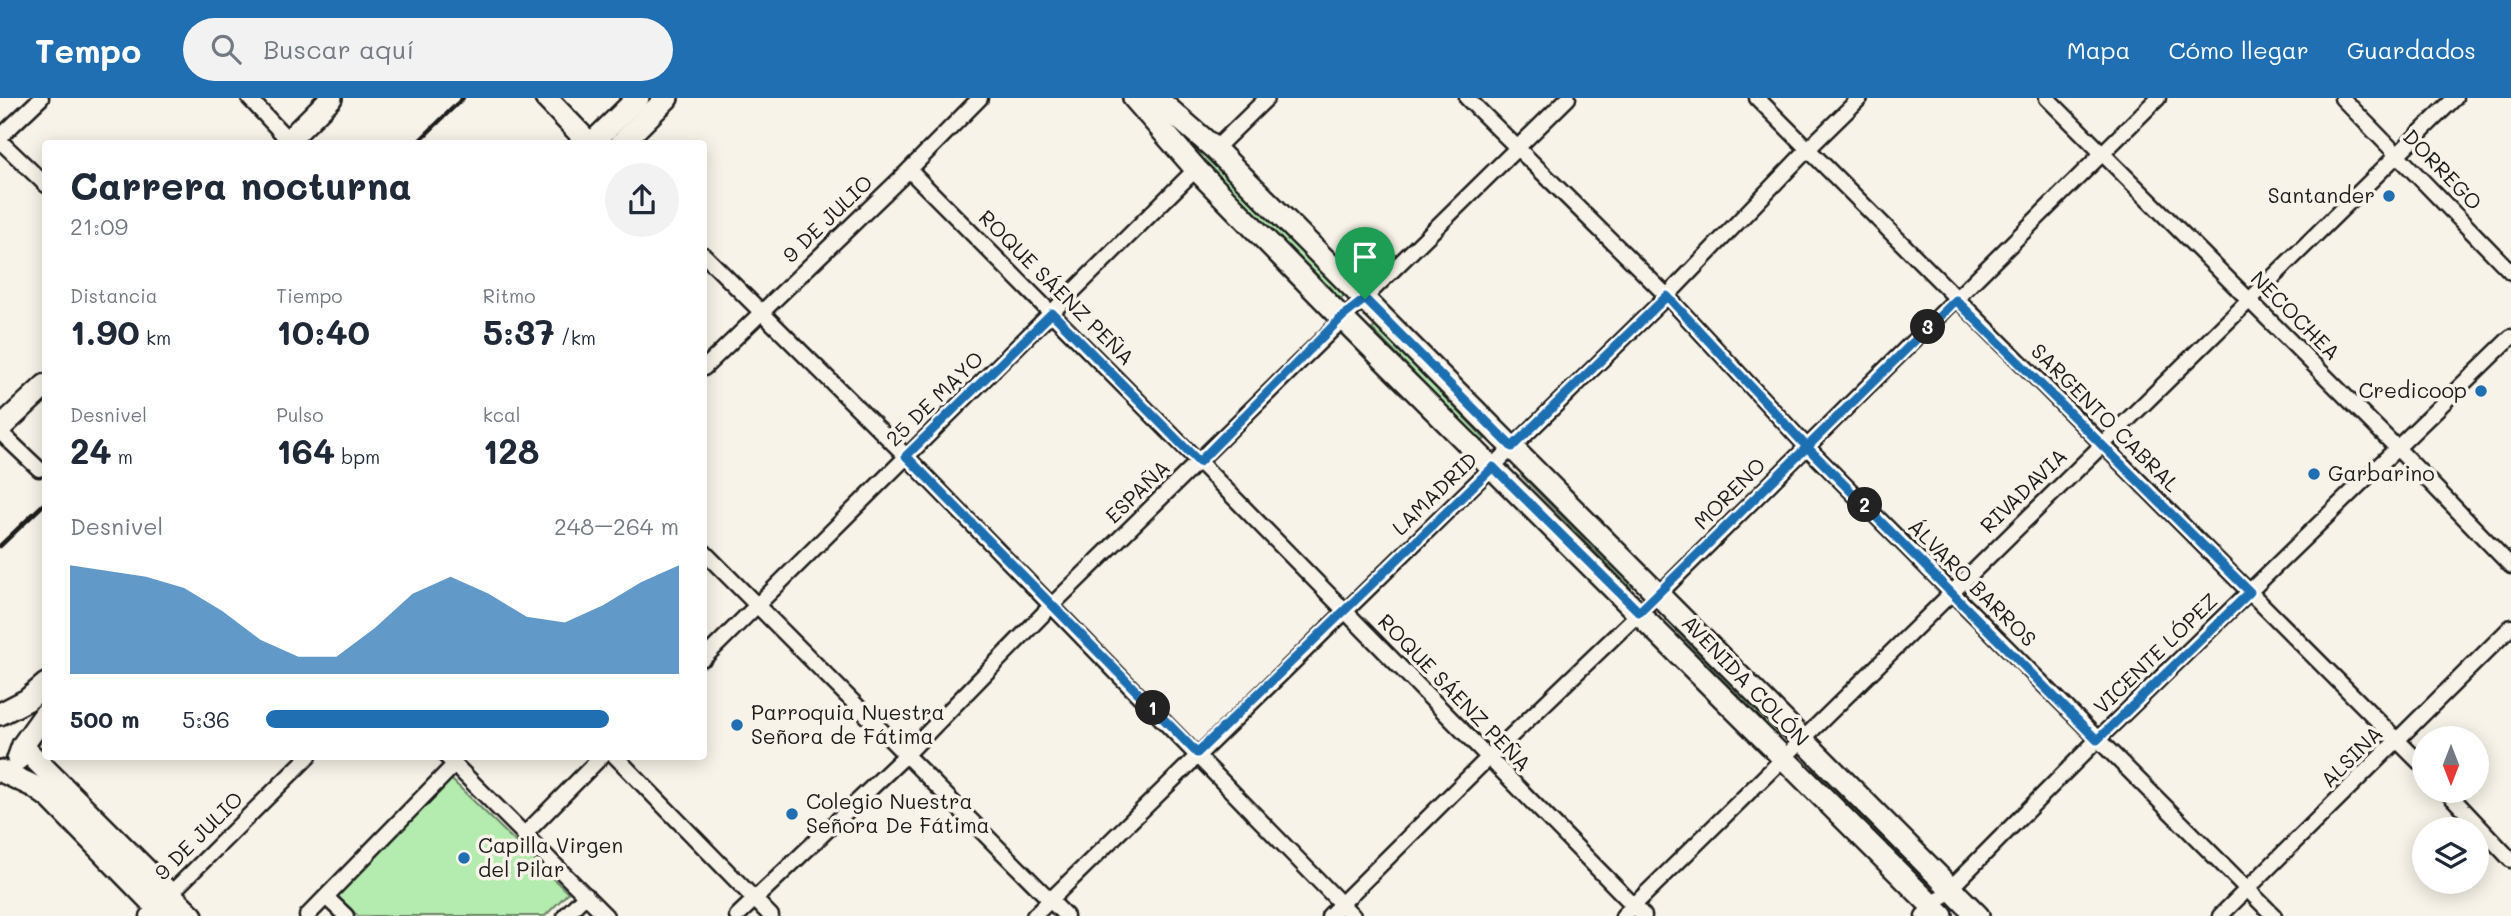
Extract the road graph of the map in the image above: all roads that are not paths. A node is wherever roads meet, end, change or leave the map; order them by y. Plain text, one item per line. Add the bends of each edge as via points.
1 (41, 98) edge
2 (250, 98) edge
3 (331, 98) edge
4 (546, 98) edge
5 (638, 98) edge
6 (667, 98) edge
7 (980, 98) edge
8 (1124, 98) edge
9 (1133, 98) edge
10 (1156, 98) edge
11 (1164, 98) edge
12 (1267, 98) edge
13 (1467, 98) edge
14 (1568, 98) edge
15 (1757, 98) edge
16 (1860, 98) edge
17 (2047, 98) edge
18 (2158, 98) edge
19 (2342, 98) edge
20 (2455, 98) edge
21 (0, 139) edge
22 (287, 140) edge
23 (291, 140) edge
24 (587, 140) edge
25 (595, 140) edge
26 (625, 140) edge
27 (1518, 148) junction
28 (1215, 149) junction
29 (1808, 149) junction
30 (2102, 153) junction
31 (2397, 155) junction
32 (1195, 169) junction
33 (909, 170) junction
34 (42, 181) edge
35 (707, 258) edge
36 (2511, 272) edge
37 (1667, 296) junction
38 (1365, 299) junction
39 (1956, 300) junction
40 (2249, 300) junction
41 (762, 312) junction
42 (1052, 313) junction
43 (1342, 317) junction
44 (2511, 337) edge
45 (707, 366) edge
46 (42, 389) edge
47 (0, 430) edge
48 (2102, 444) junction
49 (1512, 447) junction
50 (1807, 447) junction
51 (2396, 447) junction
52 (906, 456) junction
53 (1199, 462) junction
54 (1493, 467) junction
55 (39, 469) dead end
56 (707, 555) edge
57 (2511, 566) edge
58 (1951, 591) junction
59 (2250, 592) junction
60 (1660, 593) junction
61 (1052, 605) junction
62 (758, 606) junction
63 (1344, 610) junction
64 (1639, 612) junction
65 (2511, 627) edge
66 (707, 655) edge
67 (42, 687) edge
68 (0, 714) edge
69 (42, 719) edge
70 (0, 720) edge
71 (1802, 740) junction
72 (2097, 740) junction
73 (2399, 740) junction
74 (23, 746) junction
75 (1197, 753) junction
76 (907, 754) junction
77 (2412, 754) edge
78 (1488, 758) junction
79 (1783, 758) junction
80 (305, 760) edge
81 (450, 760) edge
82 (598, 760) edge
83 (619, 760) edge
84 (0, 771) edge
85 (2457, 803) edge
86 (524, 835) junction
87 (2511, 860) edge
88 (2248, 889) junction
89 (1952, 890) junction
90 (586, 895) junction
91 (327, 898) junction
92 (754, 899) junction
93 (1051, 899) junction
94 (1341, 904) junction
95 (160, 908) edge
96 (1634, 912) edge
97 (1932, 913) edge
98 (192, 916) edge
99 (307, 916) edge
100 (346, 916) edge
101 (565, 916) edge
102 (606, 916) edge
103 (737, 916) edge
104 (771, 916) edge
105 (1034, 916) edge
106 (1066, 916) edge
107 (1329, 916) edge
108 (1353, 916) edge
109 (1978, 916) edge
110 (2220, 916) edge
111 (2274, 916) edge

1 - 21 street
2 - 22 street
3 - 23 main road
4 - 24 main road
5 - 25 main road
6 - 26 main road
7 - 33 street, 9 DE JULIO
8 - 32 main road, AVENIDA COLÓN
9 - 32 main road, AVENIDA COLÓN
10 - 28 main road, AVENIDA COLÓN
11 - 28 main road, AVENIDA COLÓN
12 - 28 street
13 - 27 street, ÁLVARO BARROS
14 - 27 street, ESPAÑA
15 - 29 street, SARGENTO CABRAL
16 - 29 street, LAMADRID
17 - 30 street, NECOCHEA
18 - 30 street, MORENO
19 - 31 street, DORREGO
20 - 31 street, RIVADAVIA
21 - 34 street
27 - 37 street, ÁLVARO BARROS
27 - 38 street, ESPAÑA
28 - 38 main road, AVENIDA COLÓN
29 - 37 street, LAMADRID
29 - 39 street, SARGENTO CABRAL
30 - 39 street, MORENO
30 - 40 street, NECOCHEA
31 - 36 street, DORREGO
31 - 40 street, RIVADAVIA
32 - 42 street, 25 DE MAYO
32 - 43 main road, AVENIDA COLÓN
33 - 41 street, 9 DE JULIO
33 - 42 street, ROQUE SÁENZ PEÑA
35 - 41 street
37 - 49 street, LAMADRID
37 - 50 street, ÁLVARO BARROS
38 - 43 street, ESPAÑA
38 - 49 main road, AVENIDA COLÓN
39 - 48 street, SARGENTO CABRAL
39 - 50 street, MORENO
40 - 48 street, RIVADAVIA
40 - 51 street, NECOCHEA
41 - 45 street, 9 DE JULIO
41 - 52 street
42 - 52 street, 25 DE MAYO
42 - 53 street, ROQUE SÁENZ PEÑA
43 - 53 street, ESPAÑA
43 - 54 main road, AVENIDA COLÓN
44 - 51 street, VICENTE LÓPEZ
46 - 47 main road
47 - 55 street
48 - 58 street, RIVADAVIA
48 - 59 street, SARGENTO CABRAL
49 - 54 street, LAMADRID
49 - 60 main road, AVENIDA COLÓN
50 - 58 street, ÁLVARO BARROS
50 - 60 street, MORENO
51 - 57 street, NECOCHEA
51 - 59 street, VICENTE LÓPEZ
52 - 61 street
52 - 62 street, 25 DE MAYO
53 - 61 street, ESPAÑA
53 - 63 street, ROQUE SÁENZ PEÑA
54 - 63 street, LAMADRID
54 - 64 main road, AVENIDA COLÓN
56 - 62 street
58 - 71 street, RIVADAVIA
58 - 72 street, ÁLVARO BARROS
59 - 72 street, VICENTE LÓPEZ
59 - 73 street, SARGENTO CABRAL
60 - 64 street, MORENO
60 - 71 main road, AVENIDA COLÓN
61 - 75 street
61 - 76 street, ESPAÑA
62 - 66 street, 25 DE MAYO
62 - 76 street
63 - 75 street, LAMADRID
63 - 78 street, ROQUE SÁENZ PEÑA
64 - 78 street, MORENO
64 - 79 main road, AVENIDA COLÓN
65 - 73 street, ALSINA
67 - 68 main road
69 - 74 main road
70 - 74 main road via 12,728
71 - 79 street, RIVADAVIA
71 - 89 main road, AVENIDA COLÓN
72 - 88 street, ÁLVARO BARROS
72 - 89 street, VICENTE LÓPEZ
73 - 77 street, SARGENTO CABRAL
73 - 88 street, ALSINA
74 - 84 main road via 19,758
74 - 95 main road
75 - 93 street, LAMADRID
75 - 94 street
76 - 92 street, ESPAÑA
76 - 93 street
78 - 94 street, MORENO
78 - 96 street, ROQUE SÁENZ PEÑA
79 - 96 street, RIVADAVIA
79 - 97 main road, AVENIDA COLÓN
80 - 95 street, 9 DE JULIO
81 - 86 street
81 - 91 street
82 - 86 street
83 - 92 street
84 - 95 main road via 50,798
85 - 87 street
86 - 90 street
88 - 110 street, ALSINA
88 - 111 street, ÁLVARO BARROS
89 - 97 street, VICENTE LÓPEZ
89 - 109 main road, AVENIDA COLÓN
90 - 101 street
90 - 102 street
91 - 99 street
91 - 100 street
92 - 103 street, ESPAÑA
92 - 104 street
93 - 105 street, LAMADRID
93 - 106 street
94 - 107 street, MORENO
94 - 108 street
95 - 98 main road

